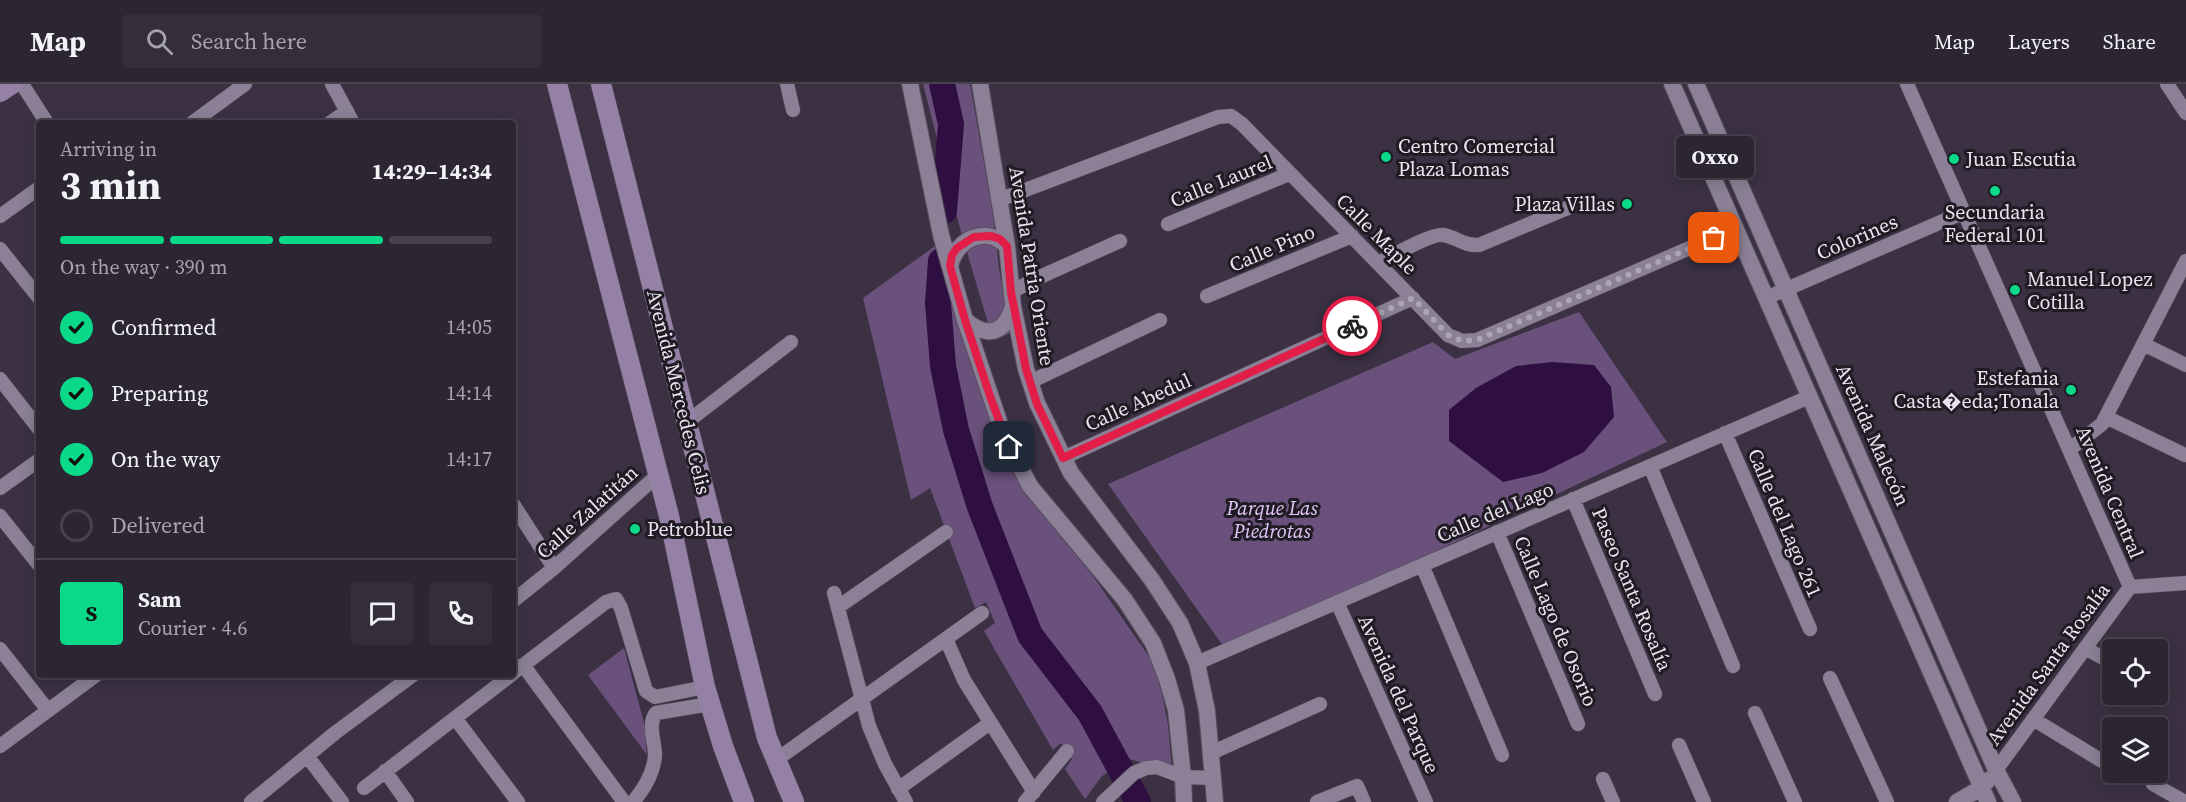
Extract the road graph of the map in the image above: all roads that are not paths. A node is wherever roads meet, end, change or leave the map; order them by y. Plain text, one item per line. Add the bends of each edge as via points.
1 (12, 84) edge
2 (22, 84) edge
3 (245, 84) edge
4 (332, 84) edge
5 (557, 84) edge
6 (601, 84) edge
7 (787, 84) edge
8 (910, 84) edge
9 (981, 84) edge
10 (1672, 84) edge
11 (1696, 84) edge
12 (1908, 84) edge
13 (2167, 84) edge
14 (0, 92) edge
15 (793, 110) dead end
16 (2186, 113) edge
17 (350, 117) edge
18 (45, 120) edge
19 (196, 120) edge
20 (1289, 174) junction
21 (36, 190) edge
22 (999, 200) junction
23 (1570, 207) dead end
24 (1964, 212) junction
25 (0, 216) edge
26 (1168, 224) dead end
27 (1736, 228) junction
28 (1352, 236) junction
29 (1120, 241) dead end
30 (1007, 246) junction
31 (0, 249) edge
32 (2186, 261) edge
33 (1378, 263) junction
34 (950, 266) junction
35 (2181, 285) edge
36 (1786, 290) junction
37 (36, 294) edge
38 (1207, 296) dead end
39 (1413, 298) junction
40 (1766, 298) junction
41 (1012, 299) junction
42 (965, 320) junction
43 (1160, 320) dead end
44 (791, 342) dead end
45 (2144, 344) junction
46 (2186, 365) edge
47 (0, 380) edge
48 (1030, 382) junction
49 (1809, 397) junction
50 (2106, 417) junction
51 (687, 422) junction
52 (36, 425) edge
53 (1725, 434) junction
54 (2070, 449) junction
55 (2185, 455) edge
56 (1063, 458) junction
57 (36, 462) edge
58 (1650, 466) junction
59 (659, 474) junction
60 (0, 488) edge
61 (1573, 499) junction
62 (516, 509) edge
63 (0, 516) edge
64 (946, 532) dead end
65 (1497, 532) junction
66 (36, 561) edge
67 (1422, 565) junction
68 (554, 568) junction
69 (2186, 583) edge
70 (2130, 587) junction
71 (834, 593) dead end
72 (516, 599) edge
73 (1337, 602) junction
74 (838, 607) junction
75 (982, 613) dead end
76 (1810, 629) dead end
77 (946, 639) junction
78 (2085, 648) junction
79 (0, 650) edge
80 (2102, 657) edge
81 (1197, 663) junction
82 (1733, 666) dead end
83 (516, 671) edge
84 (92, 678) edge
85 (409, 678) edge
86 (507, 678) edge
87 (1830, 678) dead end
88 (1655, 694) dead end
89 (708, 696) junction
90 (862, 699) junction
91 (1320, 704) dead end
92 (48, 709) junction
93 (1755, 713) dead end
94 (455, 718) junction
95 (2033, 719) junction
96 (990, 723) junction
97 (1578, 724) dead end
98 (1679, 745) dead end
99 (0, 746) edge
100 (1067, 752) dead end
101 (1211, 753) junction
102 (1502, 755) dead end
103 (307, 756) junction
104 (776, 760) junction
105 (2102, 761) dead end
106 (1996, 770) junction
107 (385, 771) junction
108 (1183, 777) junction
109 (1213, 778) junction
110 (1603, 779) dead end
111 (2153, 784) dead end
112 (364, 788) dead end
113 (898, 789) junction
114 (1984, 795) edge
115 (1029, 797) edge
116 (251, 802) edge
117 (342, 802) edge
118 (407, 802) edge
119 (518, 802) edge
120 (624, 802) edge
121 (633, 802) edge
122 (744, 802) edge
123 (794, 802) edge
124 (906, 802) edge
125 (1103, 802) edge
126 (1184, 802) edge
127 (1215, 802) edge
128 (1317, 802) edge
129 (1364, 802) edge
130 (1426, 802) edge
131 (1613, 802) edge
132 (1704, 802) edge
133 (1794, 802) edge
134 (1887, 802) edge
135 (1957, 802) edge
136 (2013, 802) edge
137 (2185, 802) edge

1 - 14 main road
2 - 18 street
3 - 19 street
4 - 17 street
5 - 59 main road, Avenida Mercedes Celis
6 - 51 main road, Avenida Mercedes Celis
7 - 15 street
8 - 34 street
9 - 22 street, Avenida Patria Oriente
10 - 27 street
11 - 36 street, Avenida Malecón
12 - 24 street, Avenida Central
13 - 16 street
20 - 22 street, Calle Maple via 1231,116 1218,117
20 - 26 street, Calle Laurel
20 - 28 street, Calle Maple
21 - 25 street
22 - 30 street, Avenida Patria Oriente
23 - 33 street via 1479,245 1436,235
24 - 36 street, Colorines
24 - 54 street, Avenida Central
27 - 39 street, Calle Maple via 1477,340 1462,341 1448,335
27 - 40 street
28 - 33 street, Calle Maple
28 - 38 street, Calle Pino
29 - 41 street via 1042,276
30 - 34 street via 991,236 974,237 957,248
30 - 41 street, Avenida Patria Oriente
31 - 37 street
32 - 35 street
33 - 39 street, Calle Maple
34 - 42 street
35 - 45 street
36 - 40 street, Colorines
36 - 106 street, Avenida Malecón
39 - 56 street, Calle Abedul
40 - 49 street
41 - 42 street via 1010,315 998,329 981,332
41 - 48 street, Avenida Patria Oriente
42 - 108 street via 1003,434 1030,486 1125,600 1153,644 1176,710
43 - 48 street
44 - 51 street
45 - 46 street
45 - 50 street
47 - 52 street
48 - 56 street, Avenida Patria Oriente
49 - 53 street, Calle del Lago
49 - 114 street
50 - 54 street via 2094,432
50 - 55 street
51 - 104 main road, Avenida Mercedes Celis via 767,738
53 - 58 street, Calle del Lago
53 - 76 street, Calle del Lago 261
54 - 70 street, Avenida Central
56 - 81 street, Avenida Patria Oriente via 1175,614
57 - 60 street
58 - 61 street, Calle del Lago
58 - 82 street
59 - 68 street, Calle Zalatitán
59 - 89 main road, Avenida Mercedes Celis
61 - 65 street, Calle del Lago
61 - 88 street, Paseo Santa Rosalía
62 - 68 street
63 - 66 street
64 - 74 street
65 - 67 street, Calle del Lago
65 - 97 street, Calle Lago de Osorio
67 - 73 street, Calle del Lago
67 - 102 street
68 - 72 street, Calle Zalatitán
69 - 70 street, Avenida Santa Rosalía
70 - 78 street, Avenida Santa Rosalía
71 - 74 street
73 - 81 street, Calle del Lago
73 - 130 street, Avenida del Parque
74 - 90 street
75 - 77 street
77 - 90 street
77 - 96 street via 964,680
78 - 80 street
78 - 95 street, Avenida Santa Rosalía
79 - 92 street
81 - 101 street, Avenida Patria Oriente
83 - 89 street via 606,602 616,599 649,695
83 - 120 street
84 - 92 street
85 - 103 street
86 - 94 street
87 - 134 street
89 - 121 street via 656,713 652,722 655,755 650,775
89 - 122 main road, Avenida Mercedes Celis
90 - 104 street
90 - 113 street via 869,726
91 - 101 street
92 - 99 street
93 - 133 street
94 - 107 street
94 - 119 street
95 - 105 street
95 - 106 street, Avenida Santa Rosalía
96 - 113 street
96 - 115 street
98 - 132 street
100 - 115 street
101 - 109 street, Avenida Patria Oriente
103 - 116 street
103 - 117 street
104 - 123 main road, Avenida Mercedes Celis
106 - 114 street, Avenida Santa Rosalía
106 - 136 street, Avenida Malecón
107 - 112 street
107 - 118 street
108 - 109 street
108 - 125 street via 1157,767 1146,768 1134,773
108 - 126 street
109 - 127 street, Avenida Patria Oriente
110 - 131 street
111 - 137 street
113 - 124 street
114 - 135 street, Avenida Santa Rosalía
128 - 129 street via 1357,786

